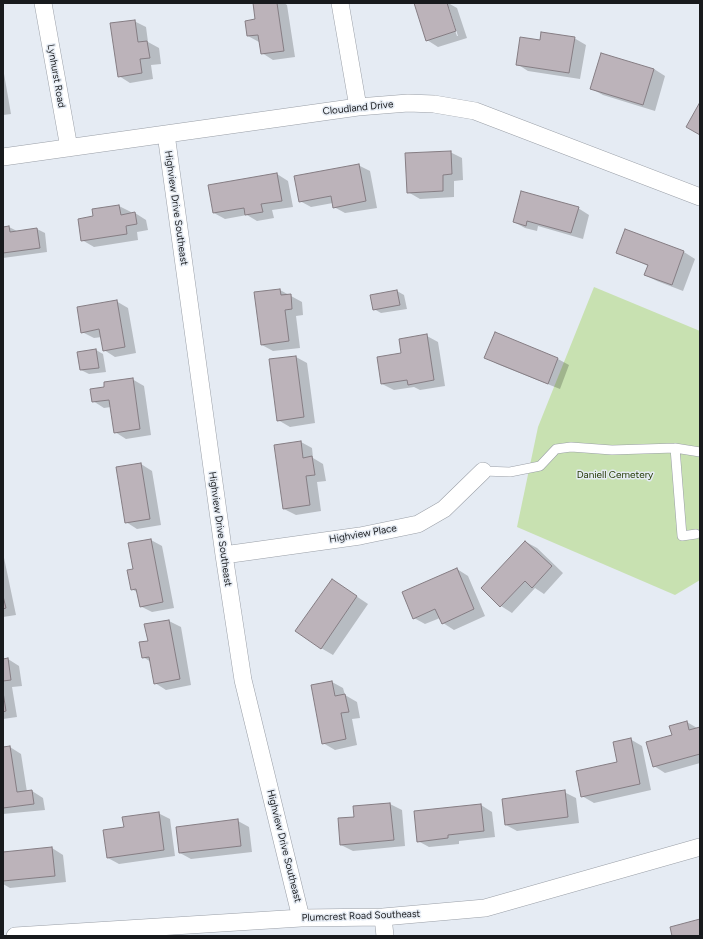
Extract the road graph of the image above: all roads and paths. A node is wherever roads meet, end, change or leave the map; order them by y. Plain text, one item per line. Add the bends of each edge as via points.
1 (43, 3) edge
2 (340, 3) edge
3 (358, 107) junction
4 (166, 134) junction
5 (69, 148) junction
6 (3, 157) edge
7 (700, 197) edge
8 (675, 448) junction
9 (700, 452) edge
10 (483, 471) joint
11 (696, 534) dead end
12 (224, 555) junction
13 (700, 847) edge
14 (383, 917) junction
15 (301, 918) junction
16 (15, 936) edge
17 (385, 936) edge

1 - 5 street, Lynhurst Road
2 - 3 street
3 - 4 street, Cloudland Drive
3 - 7 street, Cloudland Drive via 408,103 434,104 474,111
4 - 5 street, Cloudland Drive
4 - 12 street, Highview Drive Southeast
5 - 6 street, Cloudland Drive
8 - 9 lane
8 - 10 lane via 612,450 571,447 556,449 540,466 510,472
8 - 11 lane via 682,536
10 - 12 street, Highview Place via 444,509 418,524 360,536
12 - 15 street, Highview Drive Southeast via 243,680
13 - 14 street, Plumcrest Road Southeast via 485,908
14 - 15 street, Plumcrest Road Southeast
14 - 17 street
15 - 16 street, Plumcrest Road Southeast

